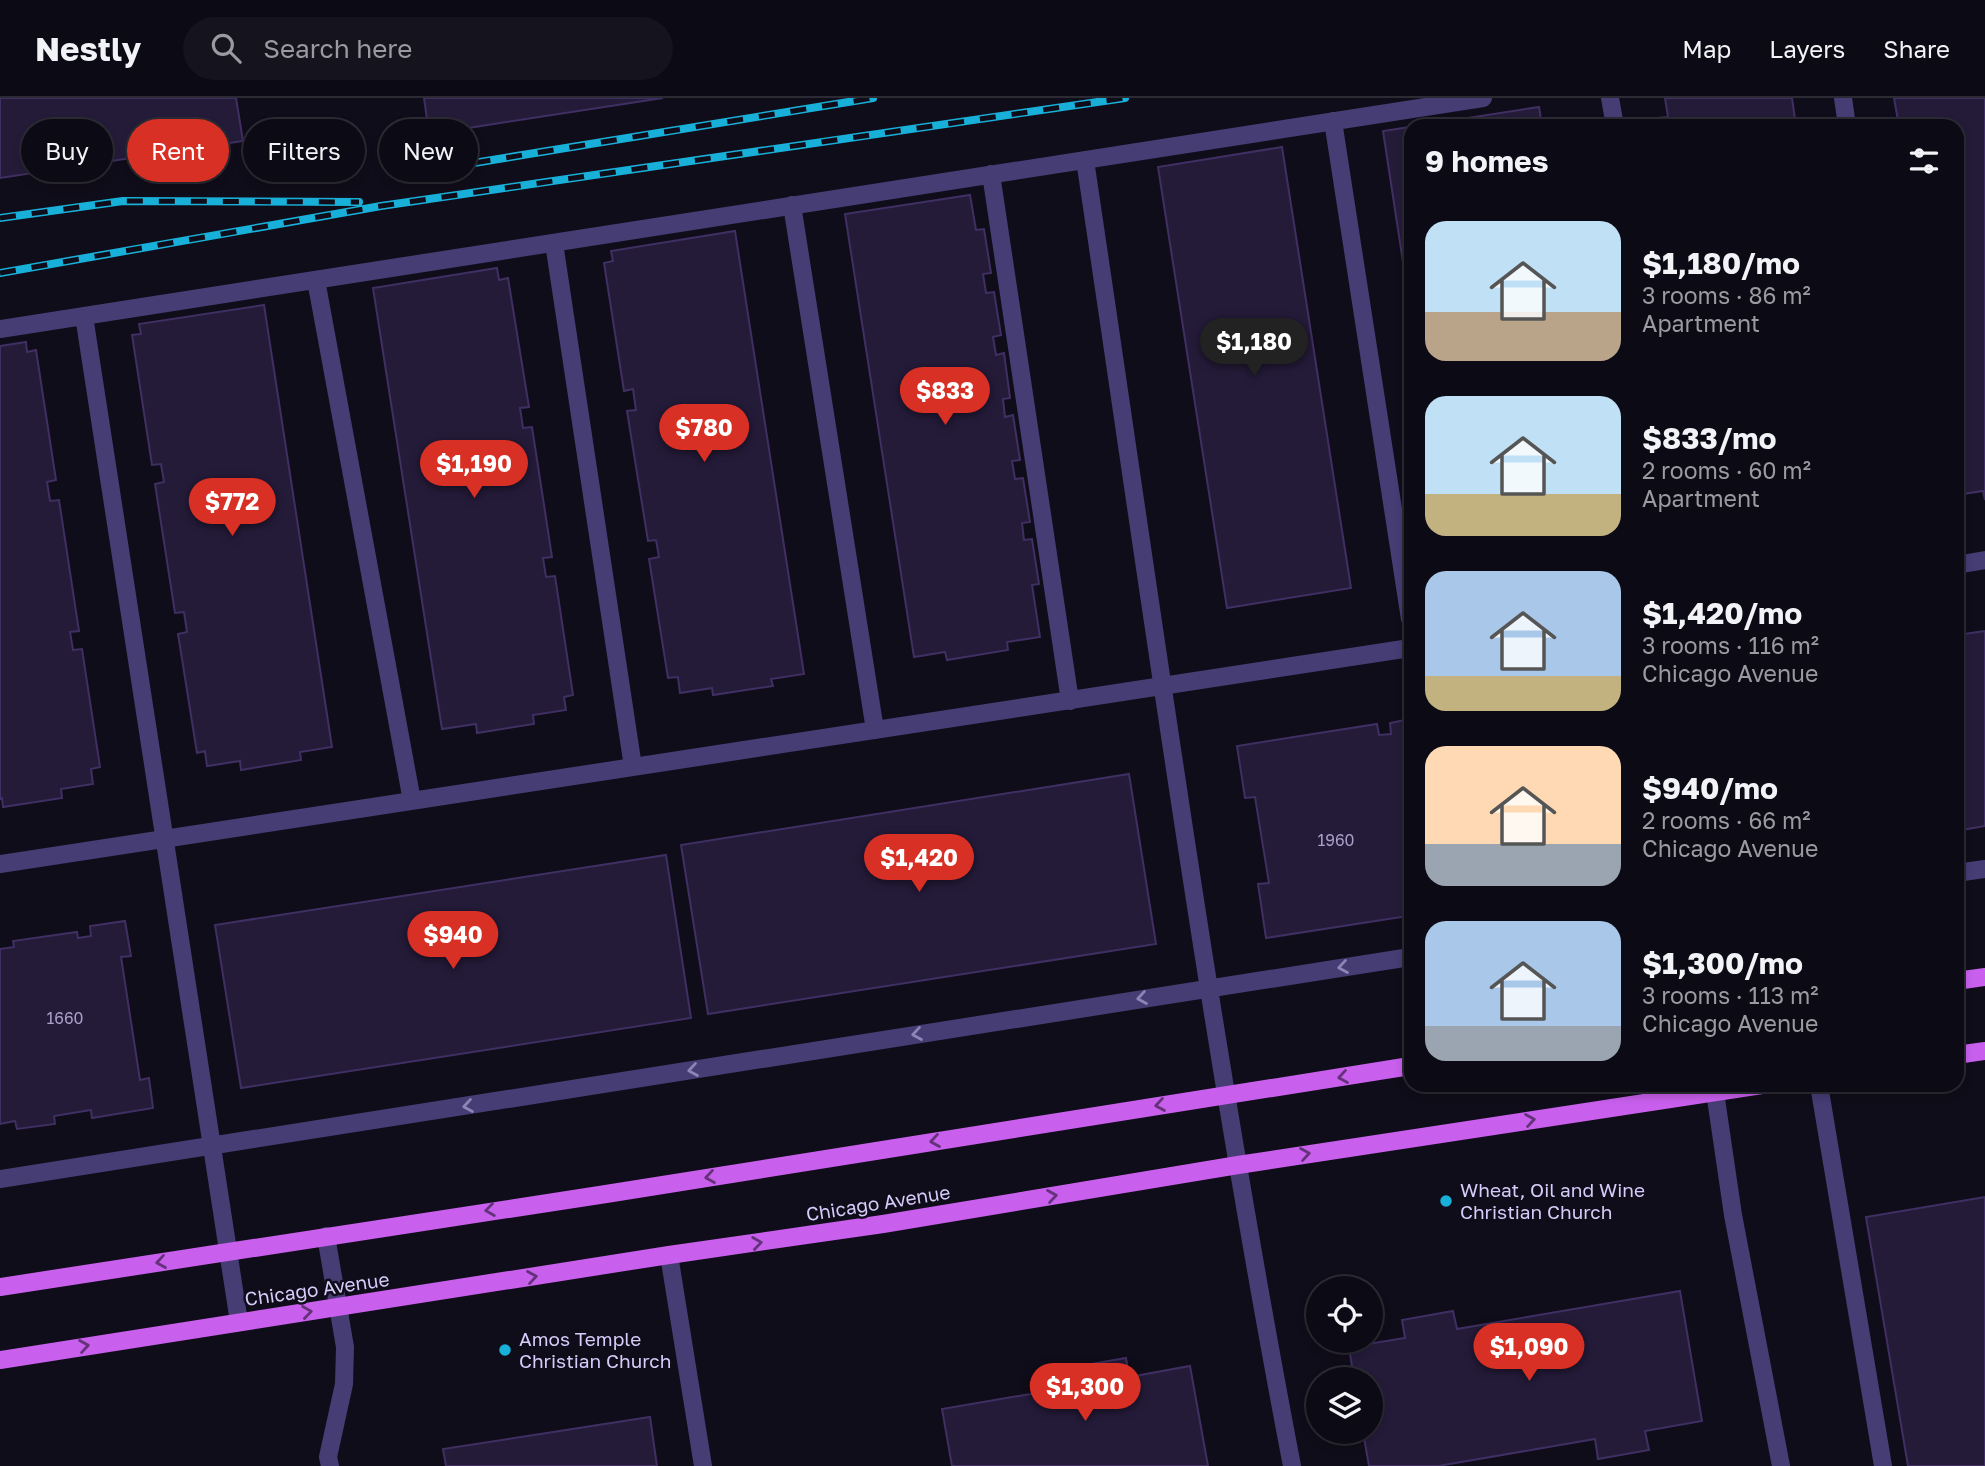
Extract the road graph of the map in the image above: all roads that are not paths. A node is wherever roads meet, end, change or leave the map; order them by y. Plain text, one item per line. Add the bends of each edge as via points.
1 (1483, 98) edge
2 (1610, 98) edge
3 (1843, 98) edge
4 (1614, 119) edge
5 (1846, 119) edge
6 (1333, 121) junction
7 (1085, 160) junction
8 (991, 174) junction
9 (792, 205) junction
10 (554, 243) junction
11 (316, 280) junction
12 (84, 316) junction
13 (0, 329) edge
14 (1985, 560) edge
15 (1964, 564) edge
16 (1404, 580) edge
17 (1404, 650) edge
18 (1164, 686) junction
19 (1070, 701) junction
20 (875, 730) junction
21 (633, 767) junction
22 (412, 801) junction
23 (165, 839) junction
24 (0, 864) edge
25 (1985, 869) edge
26 (1964, 872) edge
27 (1404, 958) edge
28 (1985, 977) edge
29 (1964, 980) edge
30 (1209, 988) junction
31 (1985, 1051) edge
32 (1964, 1054) edge
33 (1404, 1067) edge
34 (1715, 1092) joint
35 (1820, 1092) edge
36 (1227, 1095) junction
37 (213, 1147) junction
38 (1238, 1165) junction
39 (0, 1179) edge
40 (326, 1236) junction
41 (228, 1251) junction
42 (669, 1255) junction
43 (0, 1287) edge
44 (338, 1307) junction
45 (239, 1322) junction
46 (0, 1360) edge
47 (1775, 1465) edge
48 (330, 1466) edge
49 (703, 1466) edge
50 (1292, 1466) edge
51 (1883, 1466) edge

1 - 6 lane
2 - 4 lane
3 - 5 lane
6 - 7 lane
6 - 16 lane
7 - 8 lane
7 - 18 lane
8 - 9 lane
8 - 19 lane
9 - 10 lane
9 - 20 lane
10 - 11 lane
10 - 21 lane
11 - 12 lane
11 - 22 lane
12 - 13 lane
12 - 23 lane
14 - 15 lane
17 - 18 lane
18 - 19 lane
18 - 30 lane
19 - 20 lane
20 - 21 lane
21 - 22 lane
22 - 23 lane
23 - 24 lane
23 - 37 lane
25 - 26 lane
27 -> 30 lane
28 - 29 main road
30 - 36 lane
30 -> 37 lane
31 - 32 main road
33 -> 36 main road
38 -> 34 main road, Chicago Avenue
34 - 47 lane
35 - 51 lane
36 - 38 lane
36 -> 40 main road
37 - 39 lane
37 - 41 lane
42 -> 38 main road, Chicago Avenue
38 - 50 lane
40 - 41 main road
40 - 44 lane
41 -> 43 main road
41 - 45 lane
44 -> 42 main road, Chicago Avenue
42 - 49 lane
45 -> 44 main road, Chicago Avenue
44 - 48 lane via 345,1347 344,1384
46 -> 45 main road, Chicago Avenue

